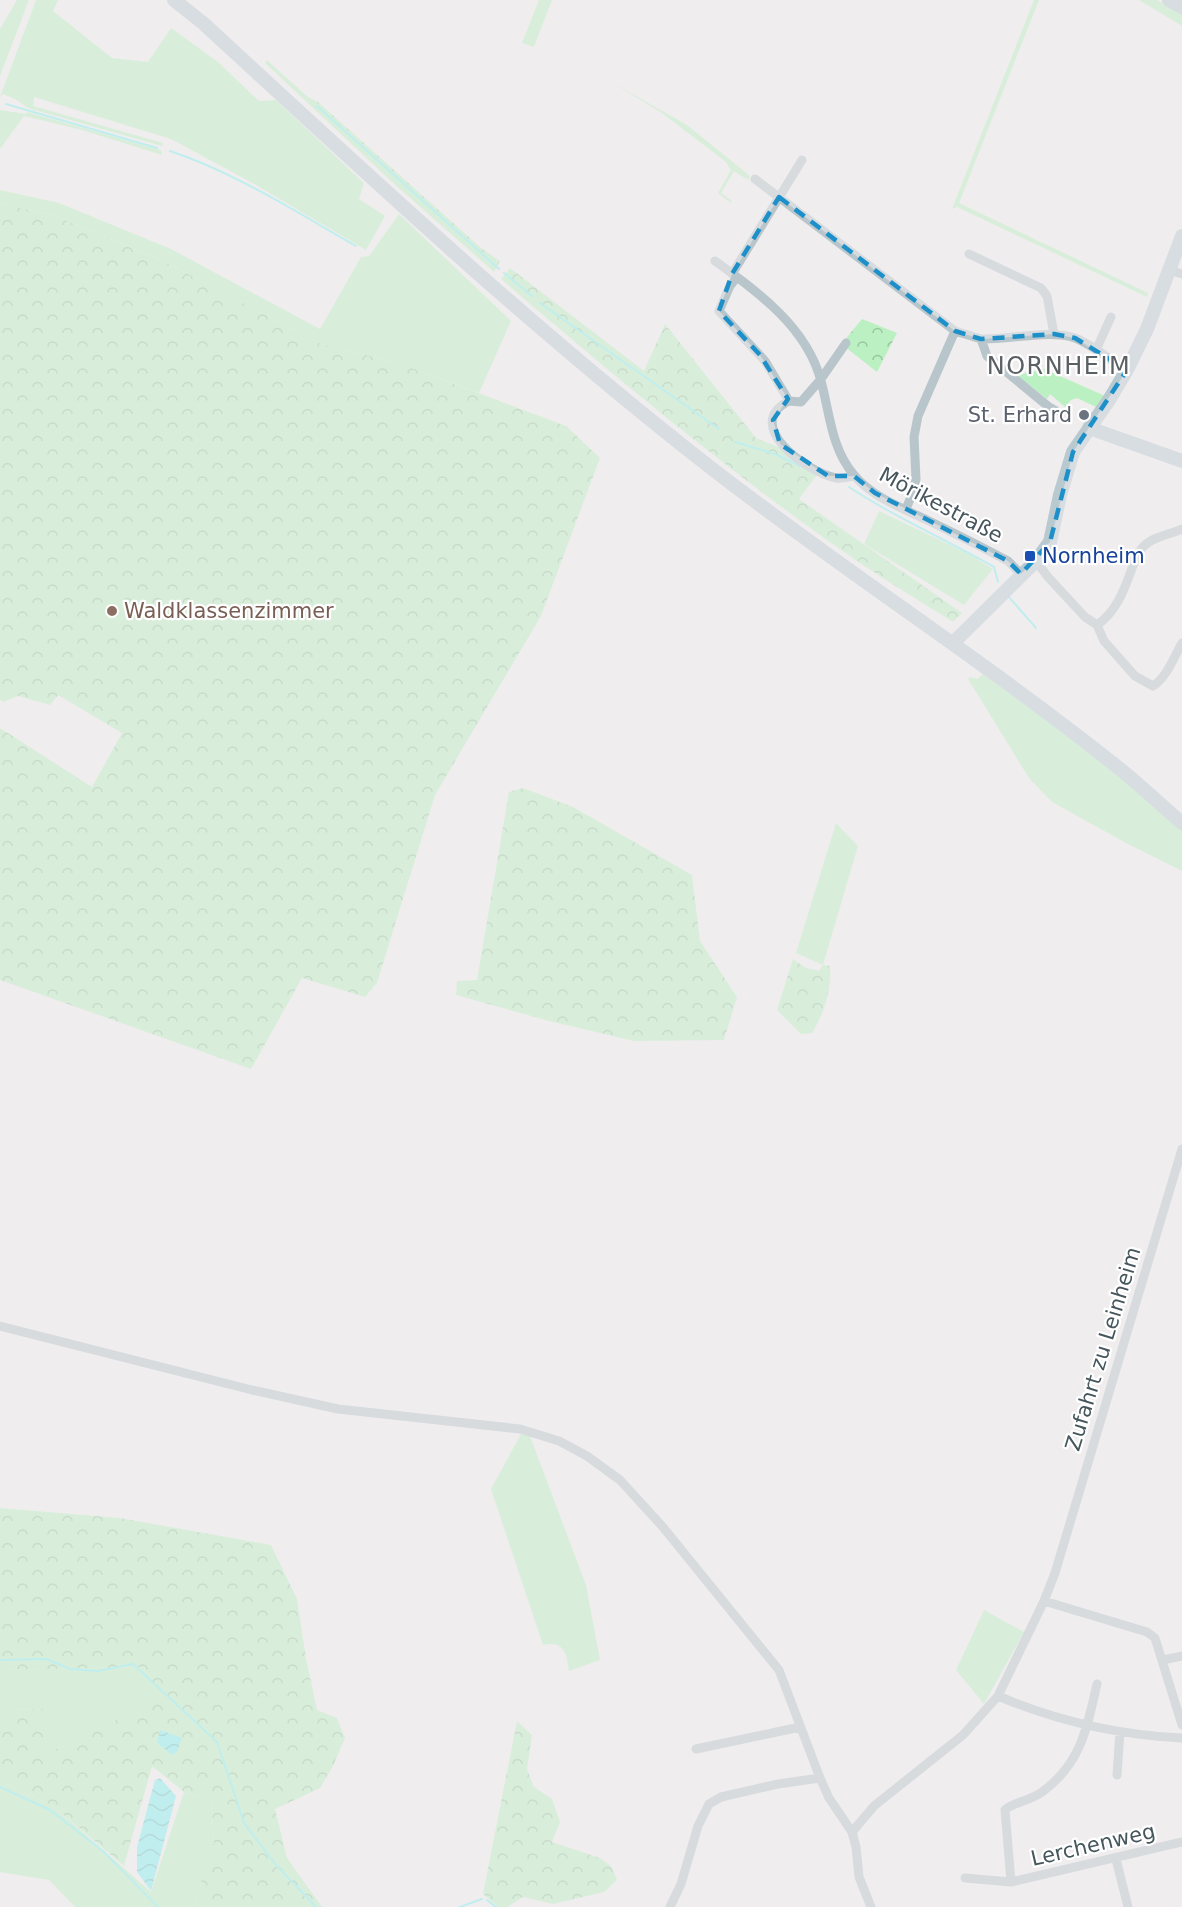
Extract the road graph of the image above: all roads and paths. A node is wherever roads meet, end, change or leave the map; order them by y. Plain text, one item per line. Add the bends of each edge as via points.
1 (174, 0) edge
2 (1170, 0) edge
3 (1182, 7) edge
4 (802, 160) dead end
5 (755, 179) dead end
6 (779, 197) junction
7 (1182, 236) edge
8 (969, 255) dead end
9 (715, 261) dead end
10 (1175, 272) edge
11 (734, 275) junction
12 (1111, 317) dead end
13 (955, 331) junction
14 (1054, 334) junction
15 (981, 339) junction
16 (846, 343) dead end
17 (1096, 350) junction
18 (1127, 370) junction
19 (821, 379) junction
20 (789, 401) junction
21 (1056, 411) dead end
22 (1089, 428) junction
23 (1182, 461) edge
24 (854, 476) junction
25 (906, 509) junction
26 (1182, 529) edge
27 (1036, 561) junction
28 (1021, 574) junction
29 (1097, 625) junction
30 (953, 643) junction
31 (1182, 643) edge
32 (1182, 823) edge
33 (1182, 1149) edge
34 (0, 1326) edge
35 (1044, 1601) junction
36 (1182, 1656) edge
37 (1163, 1660) junction
38 (1097, 1684) dead end
39 (998, 1696) junction
40 (1182, 1725) edge
41 (1087, 1726) junction
42 (800, 1727) junction
43 (1120, 1732) junction
44 (1182, 1738) edge
45 (696, 1749) dead end
46 (1117, 1775) dead end
47 (819, 1778) junction
48 (852, 1832) junction
49 (1182, 1842) edge
50 (1116, 1859) junction
51 (964, 1878) dead end
52 (1011, 1882) junction
53 (670, 1907) edge
54 (871, 1907) edge
55 (1128, 1907) edge

1 - 30 main road via 416,220 641,413 814,546
2 - 3 main road
4 - 6 street
5 - 6 street
6 - 11 street
6 - 13 street
7 - 10 main road
8 - 14 street via 1041,288 1047,296
9 - 11 street, Mörikestraße
10 - 18 main road
11 - 19 street, Mörikestraße via 771,304 798,334
11 - 20 street via 719,311 760,355
12 - 17 street
13 - 15 street
13 - 25 street via 918,416 914,437 916,479
14 - 15 street
14 - 17 street via 1075,338
15 - 21 street via 987,356
16 - 19 street
17 - 18 street
18 - 22 main road
19 - 20 street via 801,402
19 - 24 street, Mörikestraße via 836,446
20 - 24 street via 778,408 773,420 772,428 780,444 828,476
22 - 23 main road
22 - 27 main road via 1073,452 1050,540
24 - 25 street, Mörikestraße via 875,493
25 - 28 street, Mörikestraße via 1008,561
26 - 29 street via 1144,545 1116,606
27 - 28 main road
27 - 29 street
28 - 30 main road
29 - 31 street via 1104,641 1142,681 1153,686
30 - 32 main road via 1121,770
33 - 35 street, Zufahrt zu Leinheim
34 - 42 street via 338,1409 520,1428 559,1441 620,1480 662,1526 779,1670
35 - 37 street via 1147,1632 1155,1638
35 - 39 street, Zufahrt zu Leinheim
36 - 37 street
37 - 40 street
38 - 41 street
39 - 41 street
39 - 48 street, Zufahrt zu Leinheim via 963,1736 874,1806
41 - 43 street
41 - 52 street, Lerchenweg via 1081,1747 1056,1781 1035,1798 1005,1810
42 - 45 street
42 - 47 street
43 - 44 street
43 - 46 street
47 - 48 street
47 - 53 street via 721,1797 709,1804
48 - 54 street via 859,1877
49 - 50 street, Lerchenweg
50 - 52 street, Lerchenweg
50 - 55 street
51 - 52 street, Lerchenweg

